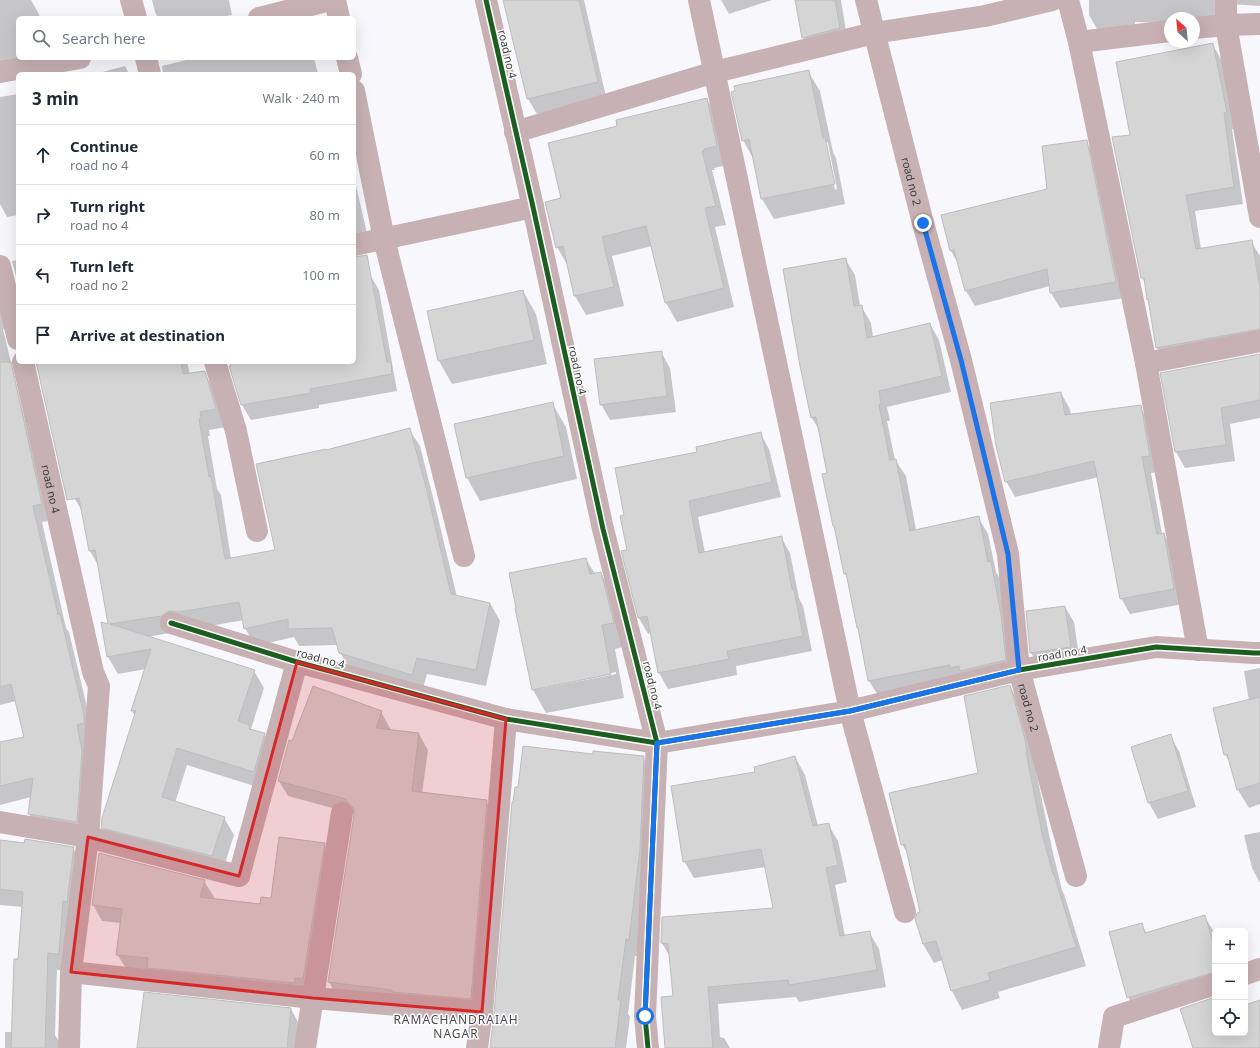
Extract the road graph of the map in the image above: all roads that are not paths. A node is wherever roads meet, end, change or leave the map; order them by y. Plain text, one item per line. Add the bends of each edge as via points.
1 (131, 0) edge
2 (330, 0) edge
3 (335, 0) edge
4 (486, 0) edge
5 (699, 0) edge
6 (866, 0) edge
7 (1052, 0) edge
8 (1068, 0) edge
9 (1226, 0) edge
10 (984, 8) edge
11 (135, 16) edge
12 (266, 16) edge
13 (339, 16) edge
14 (1226, 24) junction
15 (1260, 24) edge
16 (1200, 27) edge
17 (1164, 32) edge
18 (874, 33) junction
19 (1079, 42) junction
20 (69, 60) edge
21 (146, 60) edge
22 (347, 60) edge
23 (0, 72) edge
24 (150, 72) edge
25 (350, 72) edge
26 (715, 72) junction
27 (356, 101) edge
28 (516, 132) junction
29 (1257, 184) edge
30 (533, 207) junction
31 (1260, 217) edge
32 (384, 239) junction
33 (356, 245) edge
34 (0, 266) edge
35 (13, 328) edge
36 (1260, 341) edge
37 (1146, 363) junction
38 (23, 364) edge
39 (216, 364) edge
40 (257, 530) dead end
41 (464, 556) dead end
42 (170, 624) dead end
43 (1198, 650) junction
44 (1260, 653) edge
45 (297, 662) junction
46 (1019, 670) junction
47 (850, 711) junction
48 (506, 718) junction
49 (657, 743) junction
50 (342, 812) dead end
51 (0, 822) edge
52 (88, 837) junction
53 (1076, 876) dead end
54 (905, 912) dead end
55 (1260, 969) edge
56 (70, 972) junction
57 (1248, 973) edge
58 (1212, 985) edge
59 (313, 998) junction
60 (482, 1012) junction
61 (69, 1048) edge
62 (306, 1048) edge
63 (477, 1048) edge
64 (648, 1048) edge
65 (1109, 1048) edge

1 - 11 street
2 - 12 street
3 - 13 street
4 - 28 street, road no 4
5 - 26 street
6 - 18 street, road no 2
7 - 10 street
8 - 19 street
9 - 14 street
10 - 18 street
14 - 15 street
14 - 16 street
14 - 29 street
17 - 19 street
18 - 26 street
18 - 46 street, road no 2 via 961,360 1008,554
19 - 37 street
20 - 23 street
21 - 24 street
22 - 25 street
26 - 28 street
26 - 47 street
27 - 32 street
28 - 30 street, road no 4
29 - 31 street
30 - 32 street
30 - 49 street, road no 4 via 603,529
32 - 33 street
32 - 41 street
34 - 35 street
36 - 37 street
37 - 43 street
38 - 52 street, road no 4 via 93,672 99,686
39 - 40 street via 236,431
42 - 45 street, road no 4
43 - 44 street, road no 4
43 - 46 street, road no 4 via 1156,647
45 - 48 street, road no 4
45 - 52 street via 239,876
46 - 47 street, road no 4
46 - 53 street, road no 2
47 - 49 street, road no 4
47 - 54 street
48 - 49 street, road no 4
48 - 60 street
49 - 64 street, road no 4 via 645,1016
50 - 59 street
51 - 52 street
52 - 56 street
55 - 57 street
56 - 59 street
56 - 61 street
58 - 65 street via 1114,1017
59 - 60 street
59 - 62 street
60 - 63 street

